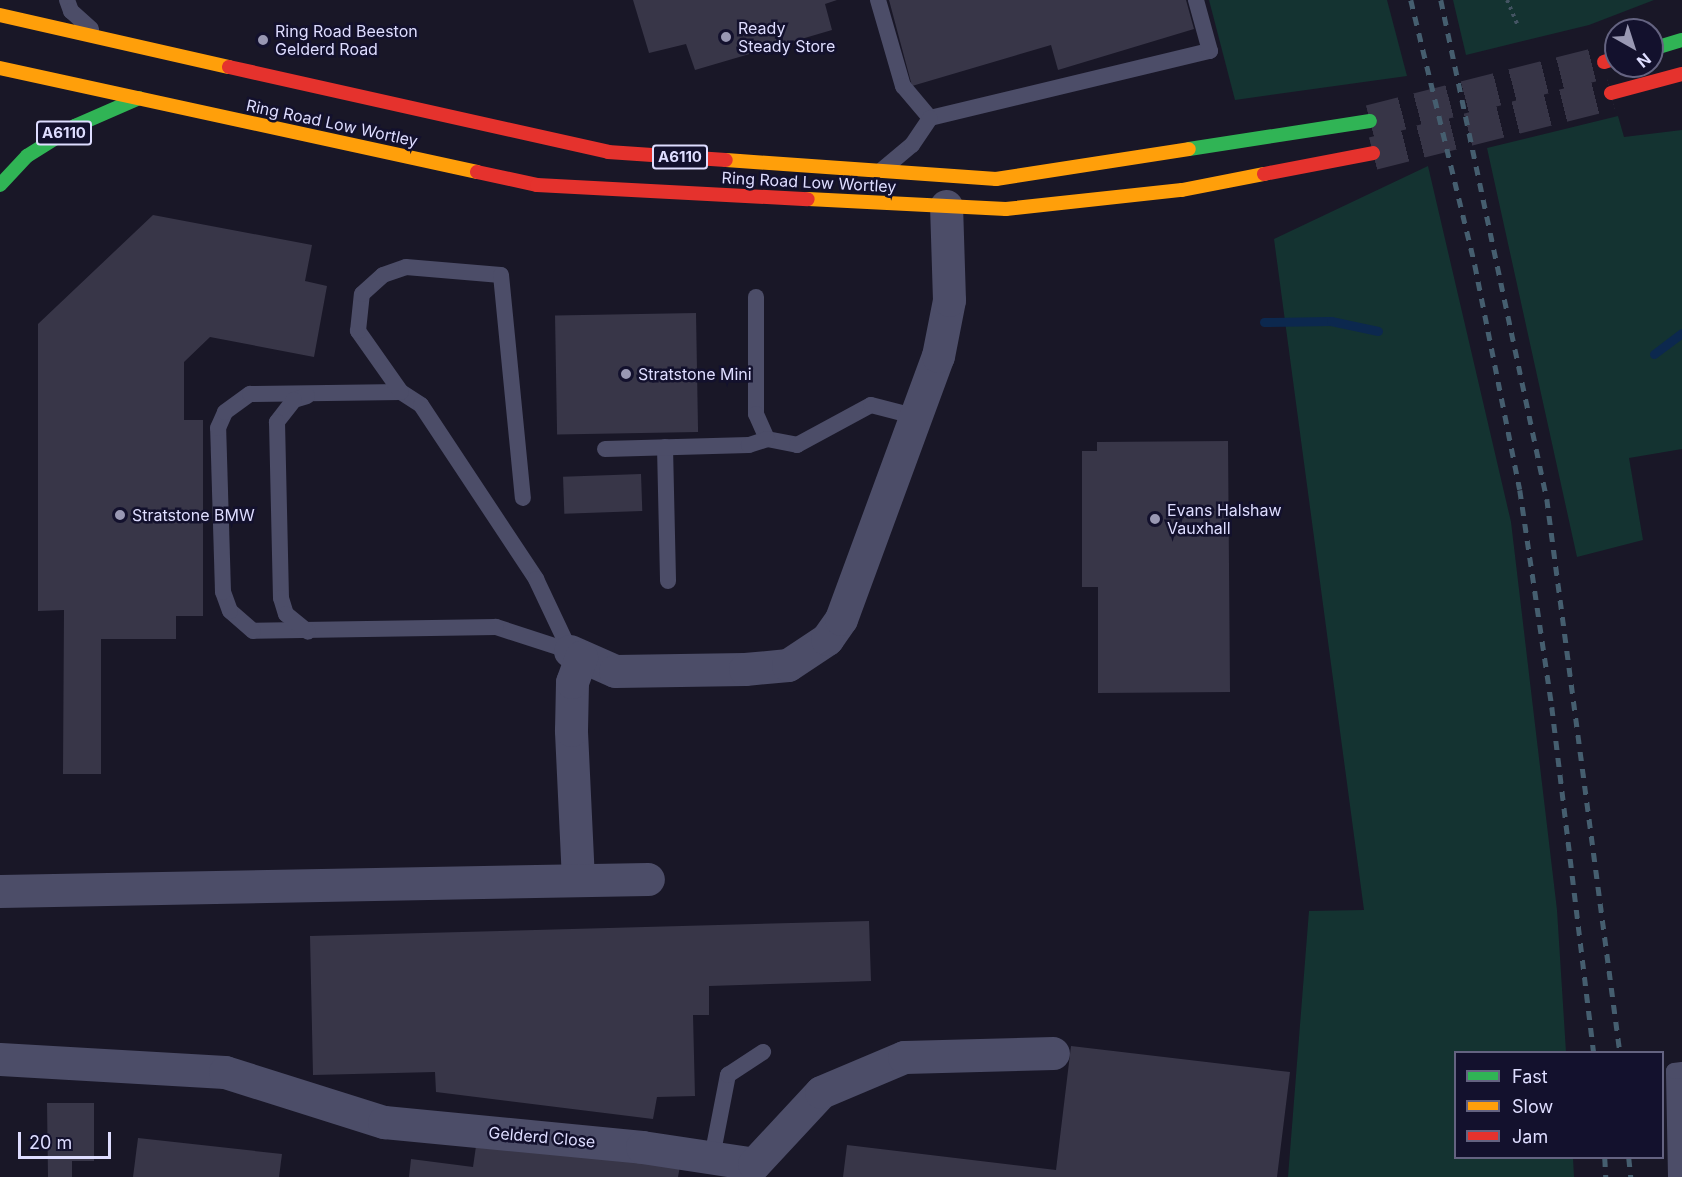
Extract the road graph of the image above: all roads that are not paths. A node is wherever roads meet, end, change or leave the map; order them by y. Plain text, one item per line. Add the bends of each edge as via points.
1 (67, 0) edge
2 (878, 0) edge
3 (1196, 0) edge
4 (0, 15) edge
5 (98, 35) junction
6 (1682, 40) edge
7 (1664, 45) edge
8 (0, 68) edge
9 (1682, 74) edge
10 (1611, 93) tunnel mouth
11 (139, 98) junction
12 (930, 118) junction
13 (1370, 121) tunnel mouth
14 (1373, 153) tunnel mouth
15 (880, 171) junction
16 (0, 185) edge
17 (946, 206) junction
18 (756, 297) dead end
19 (401, 392) junction
20 (314, 393) junction
21 (917, 417) junction
22 (767, 439) junction
23 (665, 447) junction
24 (605, 449) dead end
25 (523, 498) dead end
26 (668, 582) dead end
27 (308, 633) junction
28 (575, 654) junction
29 (648, 879) dead end
30 (578, 880) junction
31 (0, 891) edge
32 (763, 1052) dead end
33 (1053, 1053) dead end
34 (0, 1059) edge
35 (1682, 1070) edge
36 (712, 1157) junction
37 (1676, 1177) edge

1 - 5 lane via 71,11
2 - 12 lane via 903,86
3 - 12 lane via 1210,51
4 - 5 highway, Ring Road Low Wortley / A6110
5 - 15 highway, Ring Road Low Wortley / A6110 via 608,152
6 - 7 highway
8 - 11 highway, Ring Road Low Wortley / A6110
9 - 10 highway
11 - 16 highway, A6110 via 46,144
11 - 17 highway, Ring Road Low Wortley / A6110 via 537,185
12 - 15 lane via 912,145
13 - 15 highway, Ring Road Low Wortley / A6110 via 996,179
14 - 17 highway, Ring Road Low Wortley / A6110 via 1182,190 1006,209
17 - 21 street via 949,300
18 - 22 lane via 756,414
19 - 20 lane
19 - 25 lane via 358,331 362,294 383,275 406,267 501,275
19 - 28 lane via 421,405 536,579
20 - 27 lane via 294,400 278,422 281,598 286,614
20 - 27 lane via 250,394 225,412 218,428 223,592 230,610 253,631
21 - 22 lane via 871,405 796,445
21 - 28 street via 842,619 810,654 788,665 756,668 615,671
22 - 23 lane
23 - 24 lane
23 - 26 lane
27 - 28 lane via 496,627
28 - 30 street via 571,730
29 - 30 street
30 - 31 street
32 - 36 lane via 728,1075
33 - 36 street, Gelderd Close via 904,1057 821,1092 754,1164
34 - 36 street, Gelderd Close via 225,1072 384,1122
35 - 37 lane via 1674,1071

